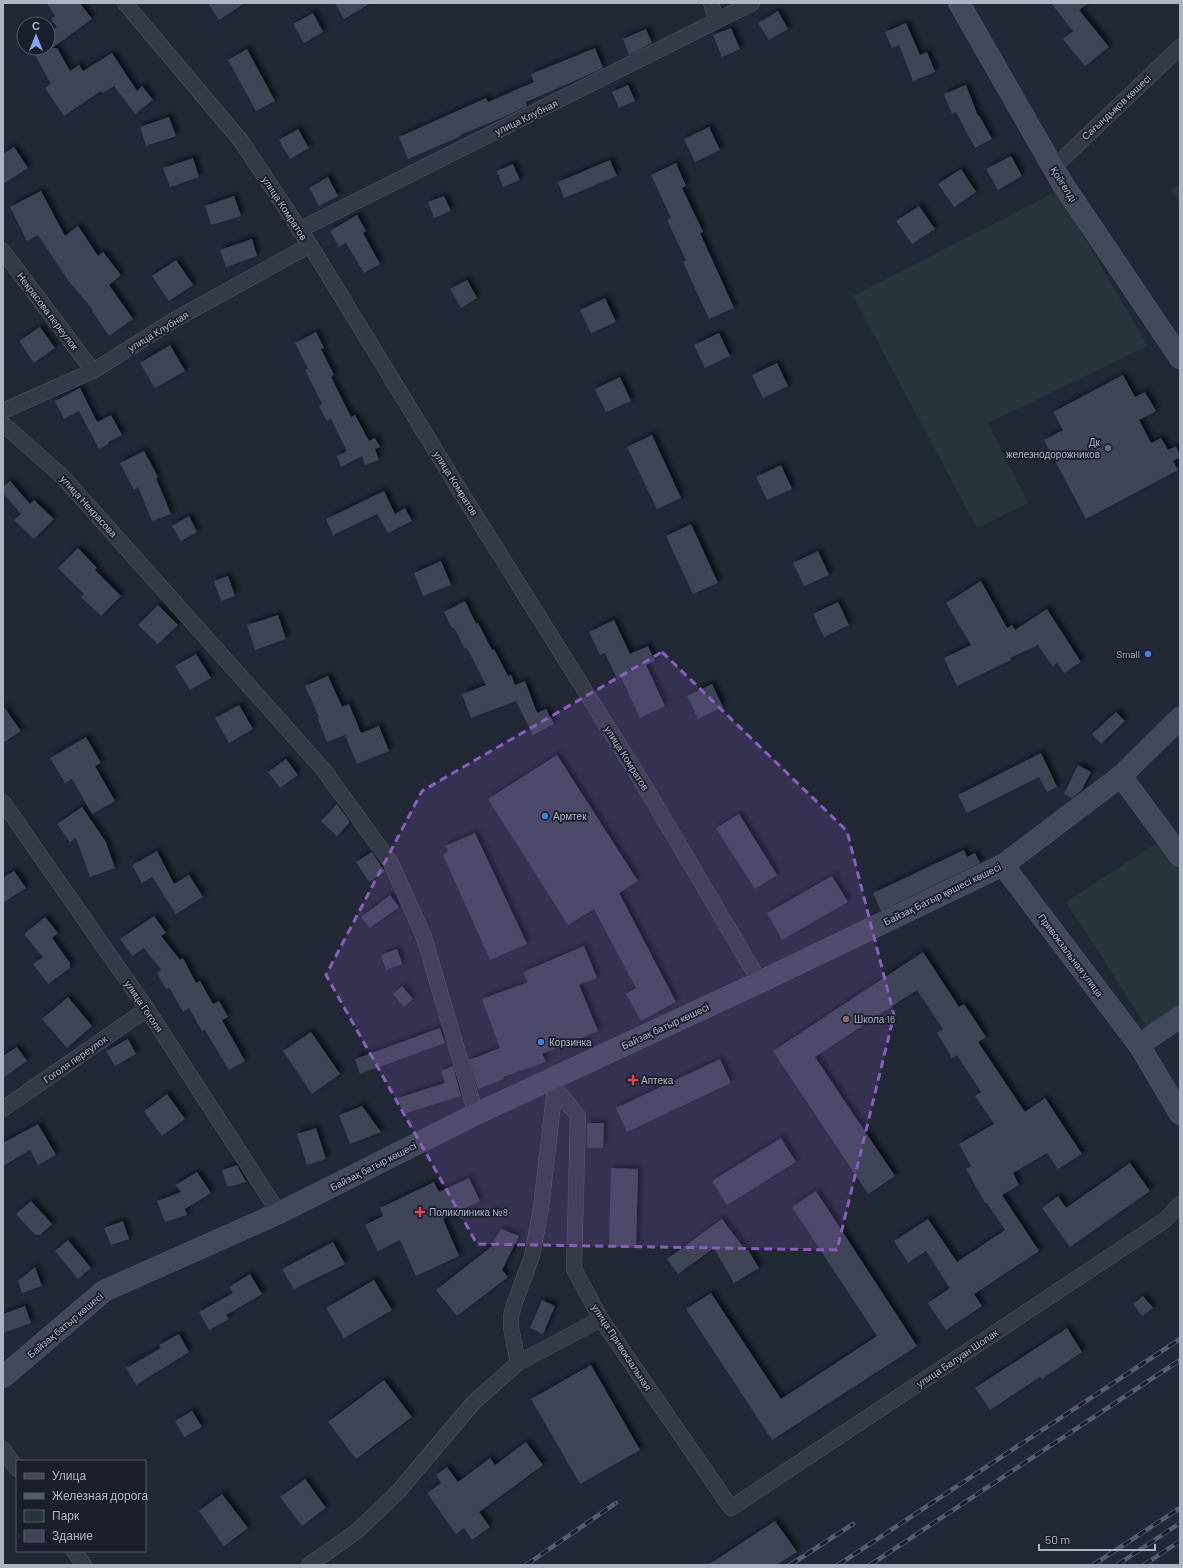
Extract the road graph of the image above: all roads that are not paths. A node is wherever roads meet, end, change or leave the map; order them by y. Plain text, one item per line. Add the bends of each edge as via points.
1 (125, 3) edge
2 (711, 3) edge
3 (752, 3) edge
4 (959, 3) edge
5 (717, 21) junction
6 (1180, 47) edge
7 (1052, 168) junction
8 (299, 230) junction
9 (310, 246) junction
10 (3, 251) edge
11 (1180, 358) edge
12 (93, 370) junction
13 (3, 411) edge
14 (3, 424) edge
15 (1180, 718) edge
16 (1121, 776) junction
17 (3, 802) edge
18 (1180, 856) edge
19 (1003, 865) junction
20 (760, 982) junction
21 (146, 1009) junction
22 (1180, 1017) edge
23 (1139, 1045) junction
24 (552, 1084) junction
25 (3, 1109) edge
26 (476, 1114) junction
27 (1180, 1114) edge
28 (1180, 1204) edge
29 (279, 1214) junction
30 (601, 1320) junction
31 (518, 1363) junction
32 (3, 1377) edge
33 (3, 1449) edge
34 (16, 1468) edge
35 (731, 1508) joint
36 (75, 1552) edge
37 (84, 1565) edge
38 (309, 1565) edge

1 - 8 street, улица Комратов via 242,142
2 - 5 street
3 - 5 street, улица Клубная
4 - 7 main road, Қойгелді
5 - 8 street, улица Клубная
6 - 7 street, Сағындықов көшесі
7 - 11 main road, Қойгелді
8 - 9 street, улица Комратов
9 - 12 street, улица Клубная via 174,320
9 - 20 street, улица Комратов via 644,785
10 - 12 street, Некрасова переулок
12 - 13 street, улица Клубная
14 - 26 street, улица Некрасова via 62,476 323,769 391,863 424,937
15 - 16 main road, Байзақ Батыр қөшесі көшесі
16 - 18 main road
16 - 19 main road, Байзақ Батыр қөшесі көшесі
17 - 21 street, улица Гоголя
19 - 20 main road, Байзақ Батыр қөшесі көшесі
19 - 23 main road, Привокзальная улица
20 - 24 main road, Байзақ батыр көшесі
21 - 25 street, Гоголя переулок
21 - 29 street, улица Гоголя
22 - 23 main road
23 - 27 main road, Привокзальная улица
24 - 26 main road, Байзақ батыр көшесі
24 - 30 street, улица Привокзальная via 578,1116 574,1269
24 - 31 street via 541,1208 532,1256 511,1316
26 - 29 main road, Байзақ батыр көшесі
28 - 35 street, улица Балуан Шолак via 1165,1220
29 - 32 main road, Байзақ батыр көшесі via 104,1292
30 - 31 street
30 - 35 street, улица Привокзальная
31 - 38 street via 474,1402 397,1493 357,1531
33 - 34 street
36 - 37 street

